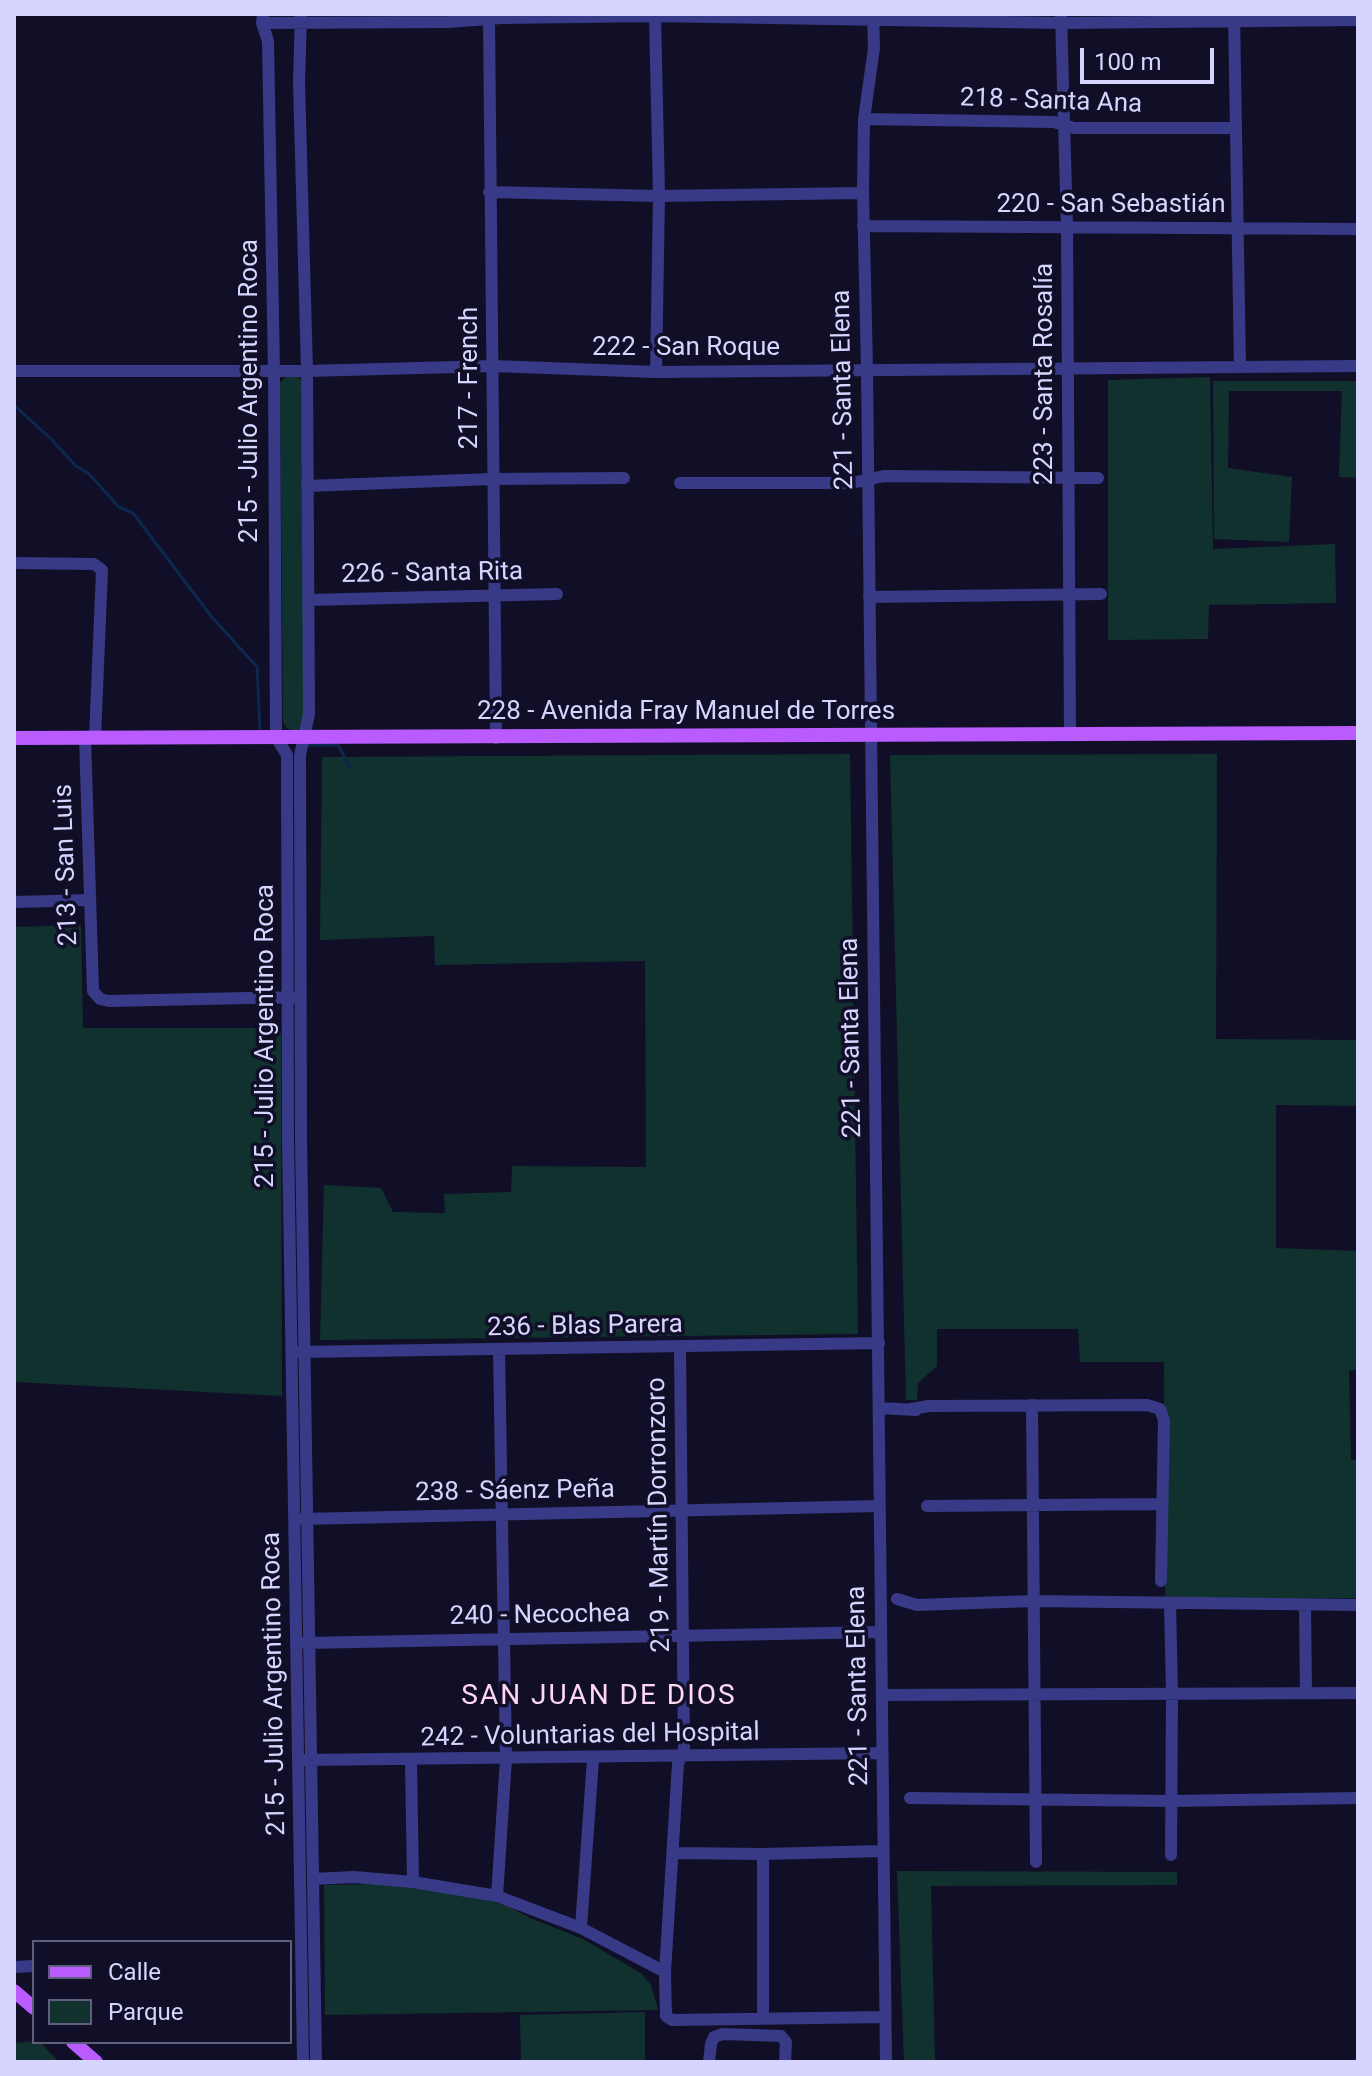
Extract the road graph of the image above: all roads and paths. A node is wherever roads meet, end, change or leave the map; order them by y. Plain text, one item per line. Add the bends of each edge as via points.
1 (655, 16) edge
2 (497, 17) edge
3 (873, 17) edge
4 (1234, 17) edge
5 (262, 18) edge
6 (1061, 18) edge
7 (301, 19) edge
8 (1358, 20) edge
9 (864, 119) junction
10 (1063, 125) junction
11 (1236, 128) junction
12 (489, 192) junction
13 (863, 193) junction
14 (659, 196) junction
15 (863, 226) junction
16 (1238, 227) junction
17 (1067, 228) junction
18 (1358, 229) edge
19 (493, 366) junction
20 (1358, 366) edge
21 (1240, 367) junction
22 (1067, 368) junction
23 (867, 370) junction
24 (14, 371) edge
25 (274, 371) junction
26 (307, 371) junction
27 (656, 372) junction
28 (1067, 477) junction
29 (624, 478) dead end
30 (1098, 478) dead end
31 (492, 479) junction
32 (867, 479) junction
33 (680, 483) dead end
34 (307, 486) junction
35 (14, 563) edge
36 (493, 594) junction
37 (557, 594) dead end
38 (1068, 594) junction
39 (1101, 594) dead end
40 (869, 597) junction
41 (308, 600) junction
42 (1358, 733) edge
43 (1070, 734) junction
44 (870, 735) junction
45 (276, 737) junction
46 (14, 738) edge
47 (90, 738) junction
48 (306, 738) junction
49 (496, 738) junction
50 (89, 900) junction
51 (14, 902) edge
52 (302, 997) junction
53 (288, 998) junction
54 (879, 1343) junction
55 (680, 1348) junction
56 (499, 1350) junction
57 (298, 1352) junction
58 (879, 1408) junction
59 (1032, 1409) junction
60 (1161, 1504) junction
61 (1033, 1505) junction
62 (879, 1506) junction
63 (927, 1506) dead end
64 (682, 1512) junction
65 (503, 1514) junction
66 (301, 1519) junction
67 (1161, 1581) dead end
68 (1034, 1598) junction
69 (881, 1599) junction
70 (1170, 1603) junction
71 (1358, 1605) edge
72 (1305, 1606) junction
73 (881, 1632) junction
74 (683, 1637) junction
75 (503, 1638) junction
76 (303, 1643) junction
77 (1306, 1693) junction
78 (1358, 1693) edge
79 (1172, 1694) junction
80 (882, 1695) junction
81 (1035, 1695) junction
82 (882, 1753) junction
83 (681, 1757) junction
84 (506, 1759) junction
85 (593, 1759) junction
86 (305, 1760) junction
87 (411, 1760) junction
88 (910, 1798) dead end
89 (1358, 1798) edge
90 (1035, 1799) junction
91 (1171, 1801) junction
92 (883, 1851) junction
93 (674, 1853) junction
94 (763, 1854) junction
95 (1171, 1855) dead end
96 (1036, 1862) dead end
97 (313, 1879) junction
98 (413, 1882) junction
99 (497, 1896) junction
100 (581, 1928) junction
101 (302, 1966) edge
102 (665, 1972) junction
103 (14, 1991) edge
104 (32, 2006) edge
105 (885, 2017) junction
106 (763, 2018) junction
107 (75, 2044) edge
108 (96, 2062) edge
109 (303, 2062) edge
110 (316, 2062) edge
111 (709, 2062) edge
112 (785, 2062) edge
113 (886, 2062) edge

1 - 2 street
1 - 3 street
1 - 14 street
2 - 7 street via 448,22
2 - 12 street, 217 - French
3 - 6 street
3 - 9 street, 221 - Santa Elena
4 - 6 street
4 - 8 street
4 - 11 street
5 - 7 street
5 - 25 street, 215 - Julio Argentino Roca via 268,41
6 - 10 street, 223 - Santa Rosalía
7 - 26 street, 215 - Julio Argentino Roca
9 - 10 street, 218 - Santa Ana
9 - 13 street, 221 - Santa Elena
10 - 11 street, 218 - Santa Ana
10 - 17 street, 223 - Santa Rosalía
11 - 16 street
12 - 14 street
12 - 19 street, 217 - French
13 - 14 street
13 - 15 street, 221 - Santa Elena
14 - 27 street
15 - 17 street, 220 - San Sebastián
15 - 23 street, 221 - Santa Elena
16 - 17 street, 220 - San Sebastián
16 - 18 street, 220 - San Sebastián
16 - 21 street
17 - 22 street, 223 - Santa Rosalía
19 - 26 street, 222 - San Roque
19 - 27 street, 222 - San Roque
19 - 31 street, 217 - French
20 - 21 street, 222 - San Roque
21 - 22 street, 222 - San Roque
22 - 23 street, 222 - San Roque
22 - 28 street, 223 - Santa Rosalía
23 - 27 street, 222 - San Roque
23 - 32 street, 221 - Santa Elena
24 - 25 street, 222 - San Roque
25 - 26 street, 222 - San Roque
25 - 45 street, 215 - Julio Argentino Roca
26 - 34 street, 215 - Julio Argentino Roca
28 - 30 street
28 - 32 street
28 - 38 street, 223 - Santa Rosalía
29 - 31 street
31 - 34 street
31 - 36 street, 217 - French
32 - 33 street
32 - 40 street, 221 - Santa Elena
34 - 41 street, 215 - Julio Argentino Roca
35 - 47 street, 213 - San Luis via 94,564 102,570
36 - 37 street, 226 - Santa Rita
36 - 41 street, 226 - Santa Rita
36 - 49 street, 217 - French
38 - 39 street
38 - 40 street
38 - 43 street, 223 - Santa Rosalía
40 - 44 street, 221 - Santa Elena
41 - 48 street, 215 - Julio Argentino Roca
42 - 43 main road, 228 - Avenida Fray Manuel de Torres
43 - 44 main road, 228 - Avenida Fray Manuel de Torres
44 - 49 main road, 228 - Avenida Fray Manuel de Torres
44 - 54 street, 221 - Santa Elena
45 - 47 main road, 228 - Avenida Fray Manuel de Torres
45 - 48 main road, 228 - Avenida Fray Manuel de Torres
45 - 53 street, 215 - Julio Argentino Roca via 287,755
46 - 47 main road, 228 - Avenida Fray Manuel de Torres
47 - 50 street, 213 - San Luis
48 - 49 main road, 228 - Avenida Fray Manuel de Torres
48 - 52 street, 215 - Julio Argentino Roca via 300,755
50 - 51 street
50 - 53 street, 213 - San Luis via 93,991 100,999
52 - 53 street
52 - 57 street, 215 - Julio Argentino Roca
53 - 57 street, 215 - Julio Argentino Roca
54 - 55 street, 236 - Blas Parera
54 - 58 street, 221 - Santa Elena
55 - 56 street, 236 - Blas Parera
55 - 64 street, 219 - Martín Dorronzoro
56 - 57 street, 236 - Blas Parera
56 - 65 street
57 - 66 street, 215 - Julio Argentino Roca
58 - 59 street via 941,1414
58 - 62 street, 221 - Santa Elena
59 - 60 street via 1155,1413 1164,1420
59 - 61 street
60 - 61 street
60 - 67 street
61 - 63 street
61 - 68 street
62 - 64 street, 238 - Sáenz Peña
62 - 69 street, 221 - Santa Elena
64 - 65 street, 238 - Sáenz Peña
64 - 74 street, 219 - Martín Dorronzoro
65 - 66 street, 238 - Sáenz Peña
65 - 75 street
66 - 76 street, 215 - Julio Argentino Roca
68 - 69 street via 917,1605
68 - 70 street
68 - 81 street
69 - 73 street, 221 - Santa Elena
70 - 72 street
70 - 79 street
71 - 72 street
72 - 77 street
73 - 74 street, 240 - Necochea
73 - 80 street, 221 - Santa Elena
74 - 75 street, 240 - Necochea
74 - 83 street, 219 - Martín Dorronzoro
75 - 76 street, 240 - Necochea
75 - 84 street
76 - 86 street, 215 - Julio Argentino Roca
77 - 78 street
77 - 79 street
79 - 81 street
79 - 91 street
80 - 81 street
80 - 82 street, 221 - Santa Elena
81 - 90 street
82 - 83 street, 242 - Voluntarias del Hospital
82 - 92 street, 221 - Santa Elena
83 - 85 street, 242 - Voluntarias del Hospital
83 - 93 street, 219 - Martín Dorronzoro
84 - 85 street, 242 - Voluntarias del Hospital
84 - 87 street, 242 - Voluntarias del Hospital
84 - 99 street
85 - 100 street
86 - 87 street, 242 - Voluntarias del Hospital
86 - 97 street, 215 - Julio Argentino Roca
86 - 101 street, 215 - Julio Argentino Roca
87 - 98 street
88 - 90 street
89 - 91 street
90 - 91 street
90 - 96 street
91 - 95 street
92 - 94 street
92 - 105 street, 221 - Santa Elena
93 - 94 street
93 - 102 street, 219 - Martín Dorronzoro
94 - 106 street
97 - 98 street
97 - 101 street, 215 - Julio Argentino Roca
98 - 99 street
99 - 100 street
100 - 102 street
101 - 109 street, 215 - Julio Argentino Roca
101 - 110 street, 215 - Julio Argentino Roca
102 - 106 street, 219 - Martín Dorronzoro via 666,2016 672,2020
103 - 104 main road
105 - 106 street
105 - 113 street, 221 - Santa Elena
107 - 108 main road
111 - 112 street via 714,2037 723,2034 781,2036 786,2042

